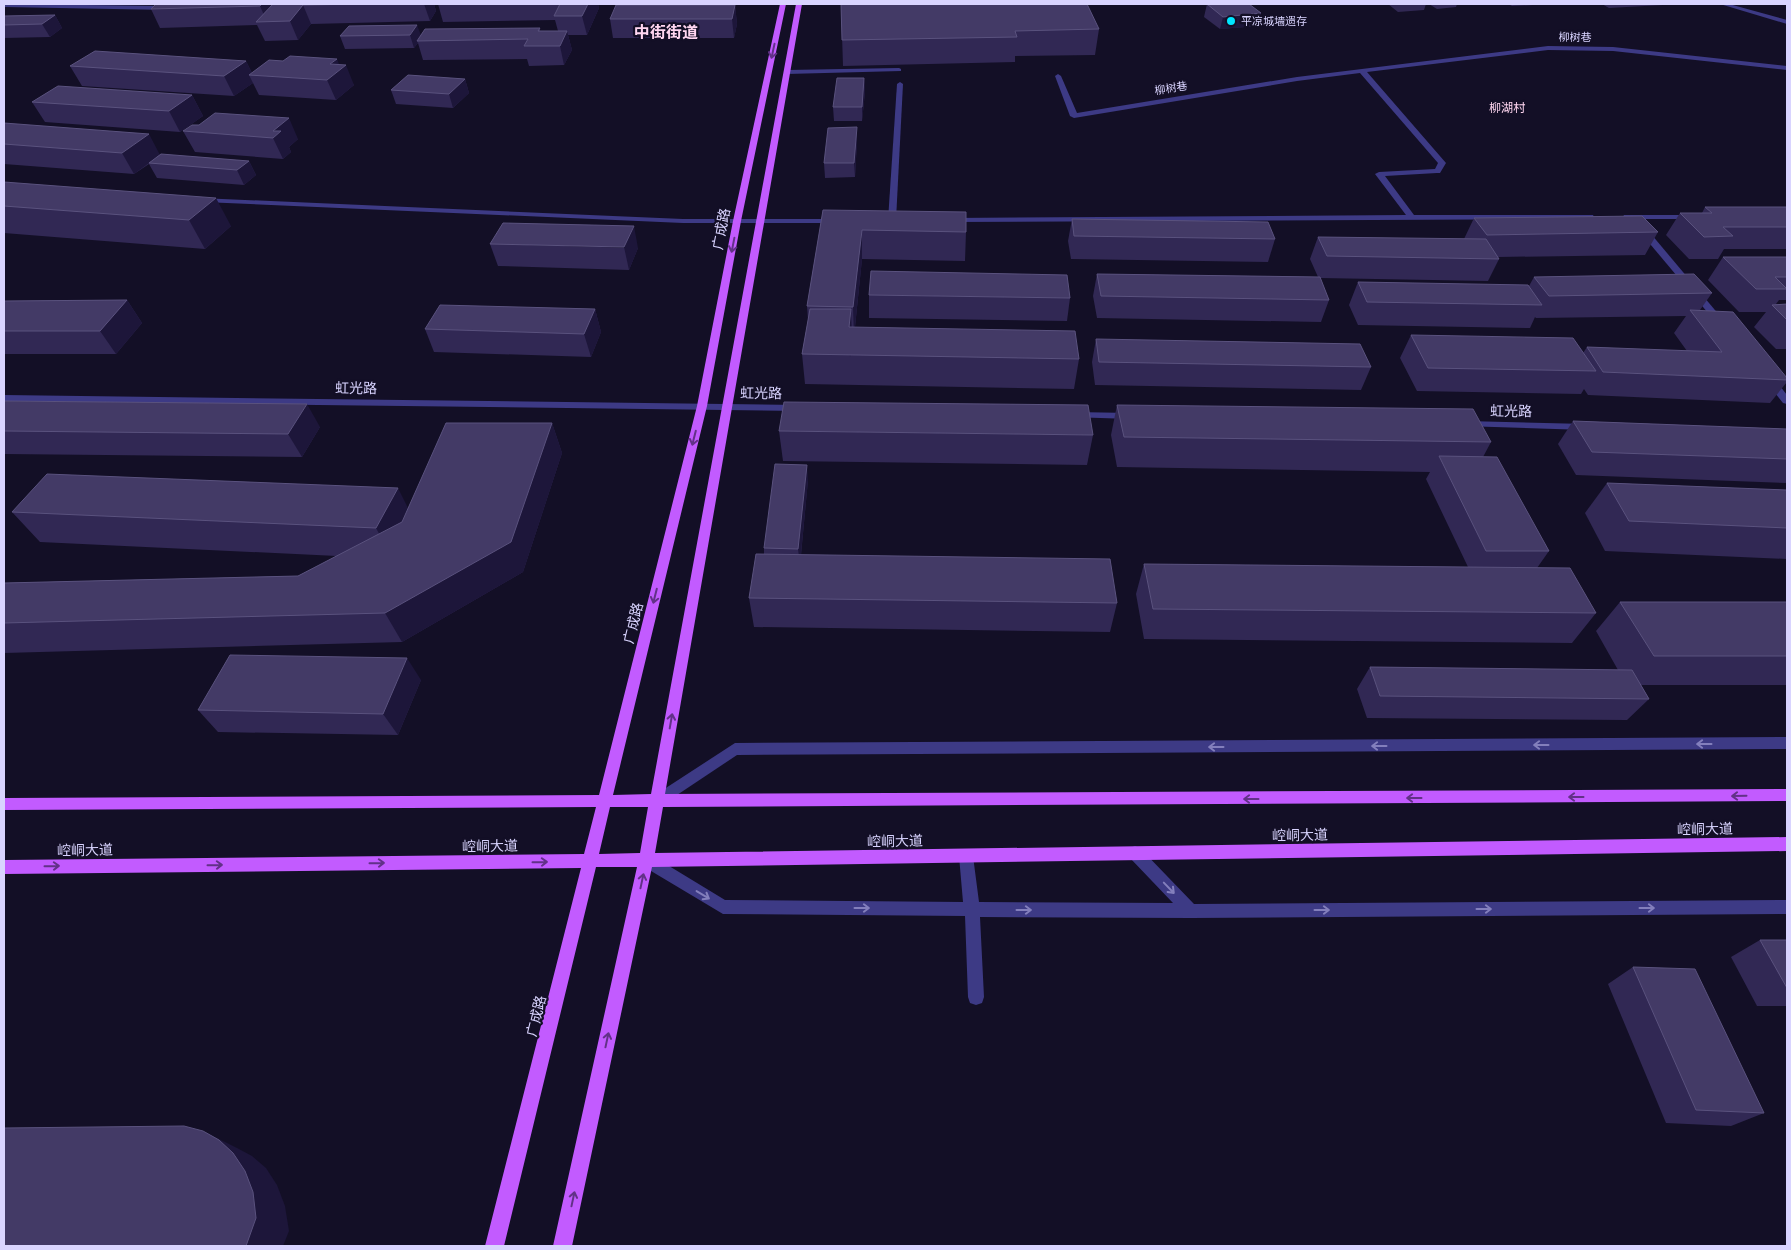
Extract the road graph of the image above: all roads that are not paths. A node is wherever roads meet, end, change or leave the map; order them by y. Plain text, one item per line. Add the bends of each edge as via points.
1 (783, 4) edge
2 (799, 4) edge
3 (1723, 4) edge
4 (4, 5) edge
5 (103, 6) edge
6 (177, 8) edge
7 (1787, 22) edge
8 (1787, 68) edge
9 (899, 70) dead end
10 (1362, 71) junction
11 (787, 72) junction
12 (1058, 76) dead end
13 (900, 84) dead end
14 (197, 200) edge
15 (1603, 217) edge
16 (1700, 217) edge
17 (1412, 218) junction
18 (882, 220) edge
19 (892, 220) junction
20 (902, 220) edge
21 (942, 220) edge
22 (738, 221) junction
23 (760, 221) junction
24 (845, 221) edge
25 (1731, 335) edge
26 (1762, 372) edge
27 (4, 398) edge
28 (1787, 401) edge
29 (702, 406) junction
30 (727, 406) junction
31 (807, 408) edge
32 (1064, 414) edge
33 (1143, 416) edge
34 (1450, 424) edge
35 (1599, 427) edge
36 (1787, 743) edge
37 (1787, 795) edge
38 (604, 801) junction
39 (657, 801) junction
40 (4, 804) edge
41 (1787, 844) edge
42 (1135, 853) junction
43 (966, 856) junction
44 (646, 860) junction
45 (589, 861) junction
46 (4, 867) edge
47 (1787, 907) edge
48 (972, 909) junction
49 (1191, 911) junction
50 (976, 996) dead end
51 (495, 1246) edge
52 (563, 1246) edge

1 -> 22 main road, 广成路
2 - 11 main road
3 - 7 street
4 - 5 street
5 - 6 street
8 - 10 street, 柳树巷 via 1613,48 1548,48
9 - 11 street
10 - 12 street, 柳树巷 via 1074,116
10 - 17 street via 1442,162 1437,171 1379,174
11 - 23 main road
13 - 19 street
14 - 22 street via 663,221
15 - 17 street
16 - 25 street via 1627,217
17 - 21 street
18 - 19 street
19 - 20 street
22 - 23 street
22 -> 29 main road, 广成路
23 - 24 street
23 - 30 main road
26 - 28 street
27 - 29 street, 虹光路
29 - 30 street, 虹光路
29 -> 38 main road, 广成路
30 - 31 street, 虹光路
39 -> 30 main road
32 - 33 street
34 - 35 street, 虹光路
36 -> 39 street via 735,749
37 -> 39 main road
38 - 39 main road
38 - 40 main road
38 - 45 main road, 广成路
39 - 44 main road
41 - 42 main road, 崆峒大道
42 - 43 main road, 崆峒大道
42 -> 49 street
43 - 44 main road, 崆峒大道
43 - 48 street
44 - 45 main road, 崆峒大道
44 -> 48 street via 723,908
52 -> 44 main road
46 -> 45 main road, 崆峒大道
45 - 51 main road, 广成路
49 -> 47 street
48 -> 49 street
48 - 50 street

